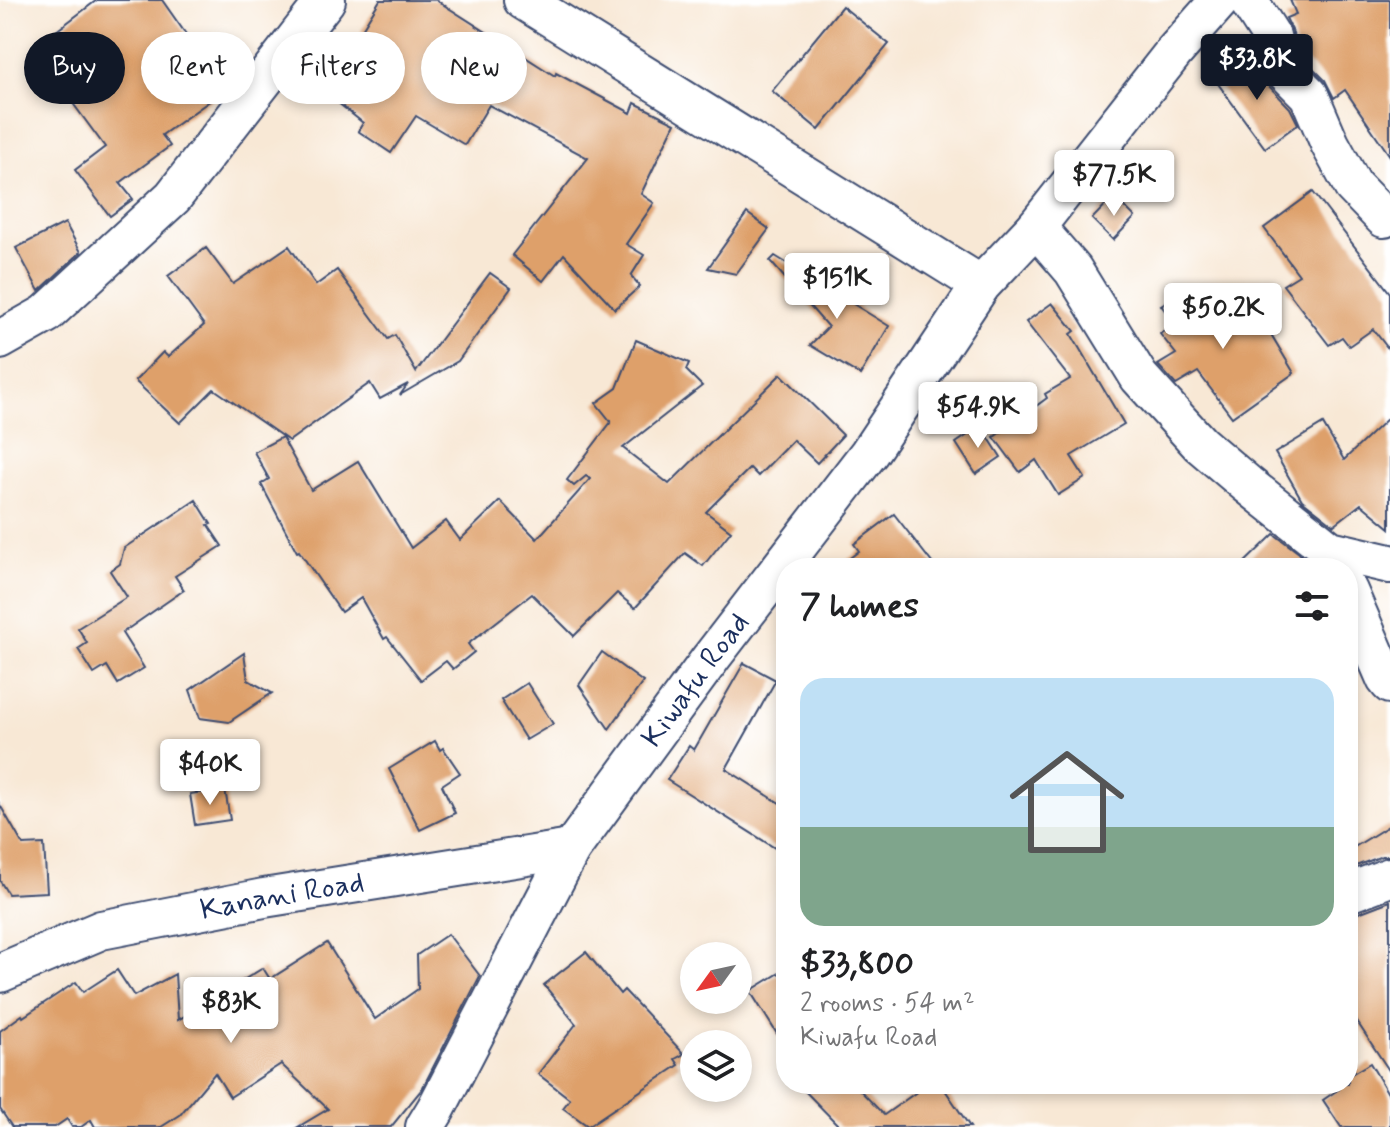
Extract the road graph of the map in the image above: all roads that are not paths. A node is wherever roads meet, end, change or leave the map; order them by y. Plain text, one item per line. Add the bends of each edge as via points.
1 (326, 0) edge
2 (523, 0) edge
3 (1220, 0) edge
4 (1248, 0) edge
5 (1390, 214) edge
6 (1036, 227) junction
7 (981, 285) junction
8 (0, 340) edge
9 (788, 558) edge
10 (1333, 558) edge
11 (1358, 561) edge
12 (1390, 564) edge
13 (776, 574) edge
14 (1358, 614) edge
15 (1390, 684) edge
16 (571, 849) junction
17 (1390, 877) edge
18 (1358, 889) edge
19 (0, 973) edge
20 (425, 1127) edge

1 - 8 street via 173,197 46,314
2 - 7 street
3 - 6 street, Kiwafu Road
4 - 5 street via 1271,36 1278,64 1309,95 1353,186 1384,218
6 - 7 street, Kiwafu Road
6 - 10 street via 1073,270 1139,377 1174,417
7 - 9 street, Kiwafu Road via 869,453
11 - 12 street
13 - 16 street, Kiwafu Road
14 - 15 street
16 - 19 street, Kanani Road via 101,930
16 - 20 street, Kiwafu Road
17 - 18 street

